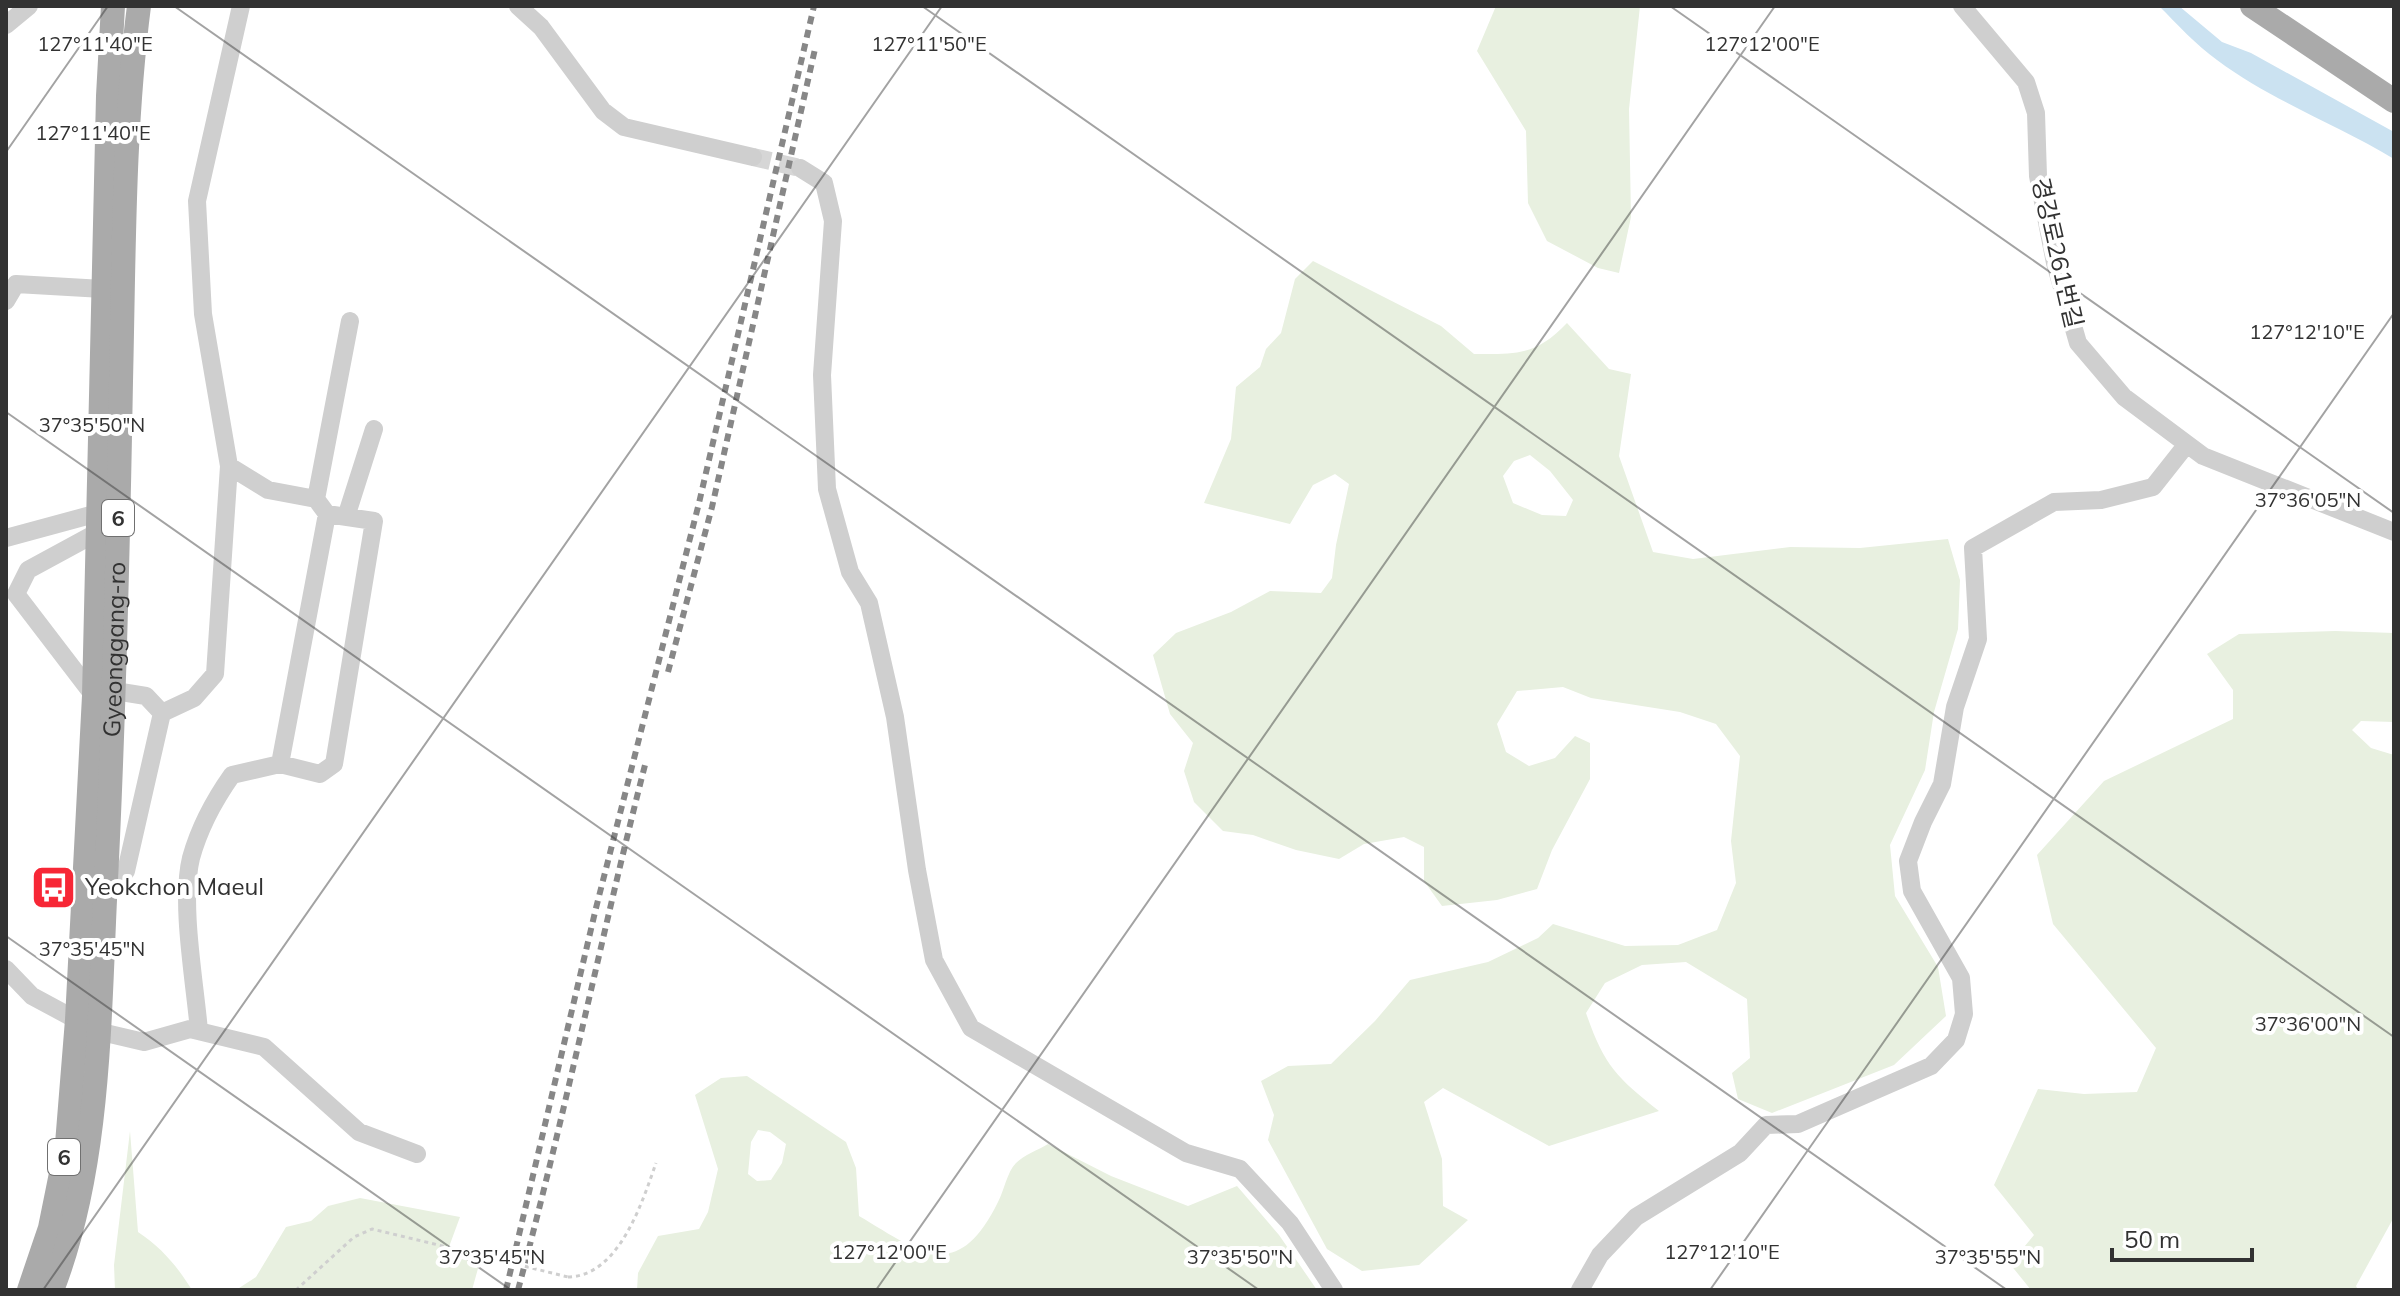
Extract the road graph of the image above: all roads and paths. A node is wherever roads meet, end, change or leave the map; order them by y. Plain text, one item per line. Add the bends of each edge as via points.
1 (29, 6) edge
2 (113, 6) edge
3 (139, 6) edge
4 (241, 6) edge
5 (518, 6) edge
6 (1962, 6) edge
7 (2252, 6) edge
8 (6, 25) edge
9 (2394, 101) edge
10 (753, 157) tunnel mouth
11 (800, 168) tunnel mouth
12 (103, 289) junction
13 (6, 301) edge
14 (350, 321) dead end
15 (374, 429) dead end
16 (2187, 444) junction
17 (229, 466) junction
18 (316, 499) junction
19 (327, 514) junction
20 (346, 517) junction
21 (98, 522) junction
22 (2394, 532) edge
23 (6, 538) edge
24 (104, 694) junction
25 (162, 713) junction
26 (280, 764) junction
27 (105, 895) junction
28 (6, 969) edge
29 (87, 1025) junction
30 (199, 1031) junction
31 (417, 1154) dead end
32 (656, 1163) dead end
33 (29, 1290) edge
34 (52, 1290) edge
35 (296, 1290) edge
36 (1334, 1290) edge
37 (1580, 1290) edge

1 - 8 street
2 - 12 main road, Gyeonggang-ro / 6
3 - 24 main road, Gyeonggang-ro / 6 via 125,196
4 - 17 street via 197,201 203,314
5 - 10 street via 541,27 603,111 624,127
6 - 16 street, 경강로261번길 via 2026,82 2036,113 2038,176 2055,263 2078,343 2124,397
7 - 9 main road
11 - 36 street via 824,183 833,221 822,375 827,489 850,572 869,603 892,702 934,960 971,1028 1186,1153 1240,1169 1290,1223
12 - 13 street via 16,284
12 - 21 main road, Gyeonggang-ro / 6
14 - 18 street
15 - 20 street
16 - 22 street, 경강로261번길 via 2203,456
16 - 37 street via 2153,487 2101,500 2054,502 1973,548 1978,639 1955,707 1942,784 1908,861 1912,891 1961,978 1964,1014 1956,1040 1931,1066 1798,1124 1766,1125 1740,1153 1636,1217 1600,1255
17 - 18 street via 268,490
17 - 25 street via 215,674 194,698
18 - 19 street
19 - 20 street
19 - 26 street
20 - 26 street via 374,521 334,764 320,774
21 - 23 street
21 - 24 main road, Gyeonggang-ro / 6
21 - 24 street via 28,570 16,594
24 - 25 street via 146,696
24 - 27 main road, Gyeonggang-ro / 6
24 - 29 main road, Gyeonggang-ro / 6
25 - 27 street via 126,871
26 - 30 street via 232,775 216,796 192,857 187,892
27 - 29 main road, Gyeonggang-ro / 6
28 - 29 street via 32,996
29 - 30 street via 144,1042
29 - 33 main road, Gyeonggang-ro / 6 via 50,1228
29 - 34 main road, Gyeonggang-ro / 6 via 93,1096 79,1200
30 - 31 street via 264,1047 359,1132
32 - 35 path, bridge via 622,1241 580,1277 372,1229 354,1237

